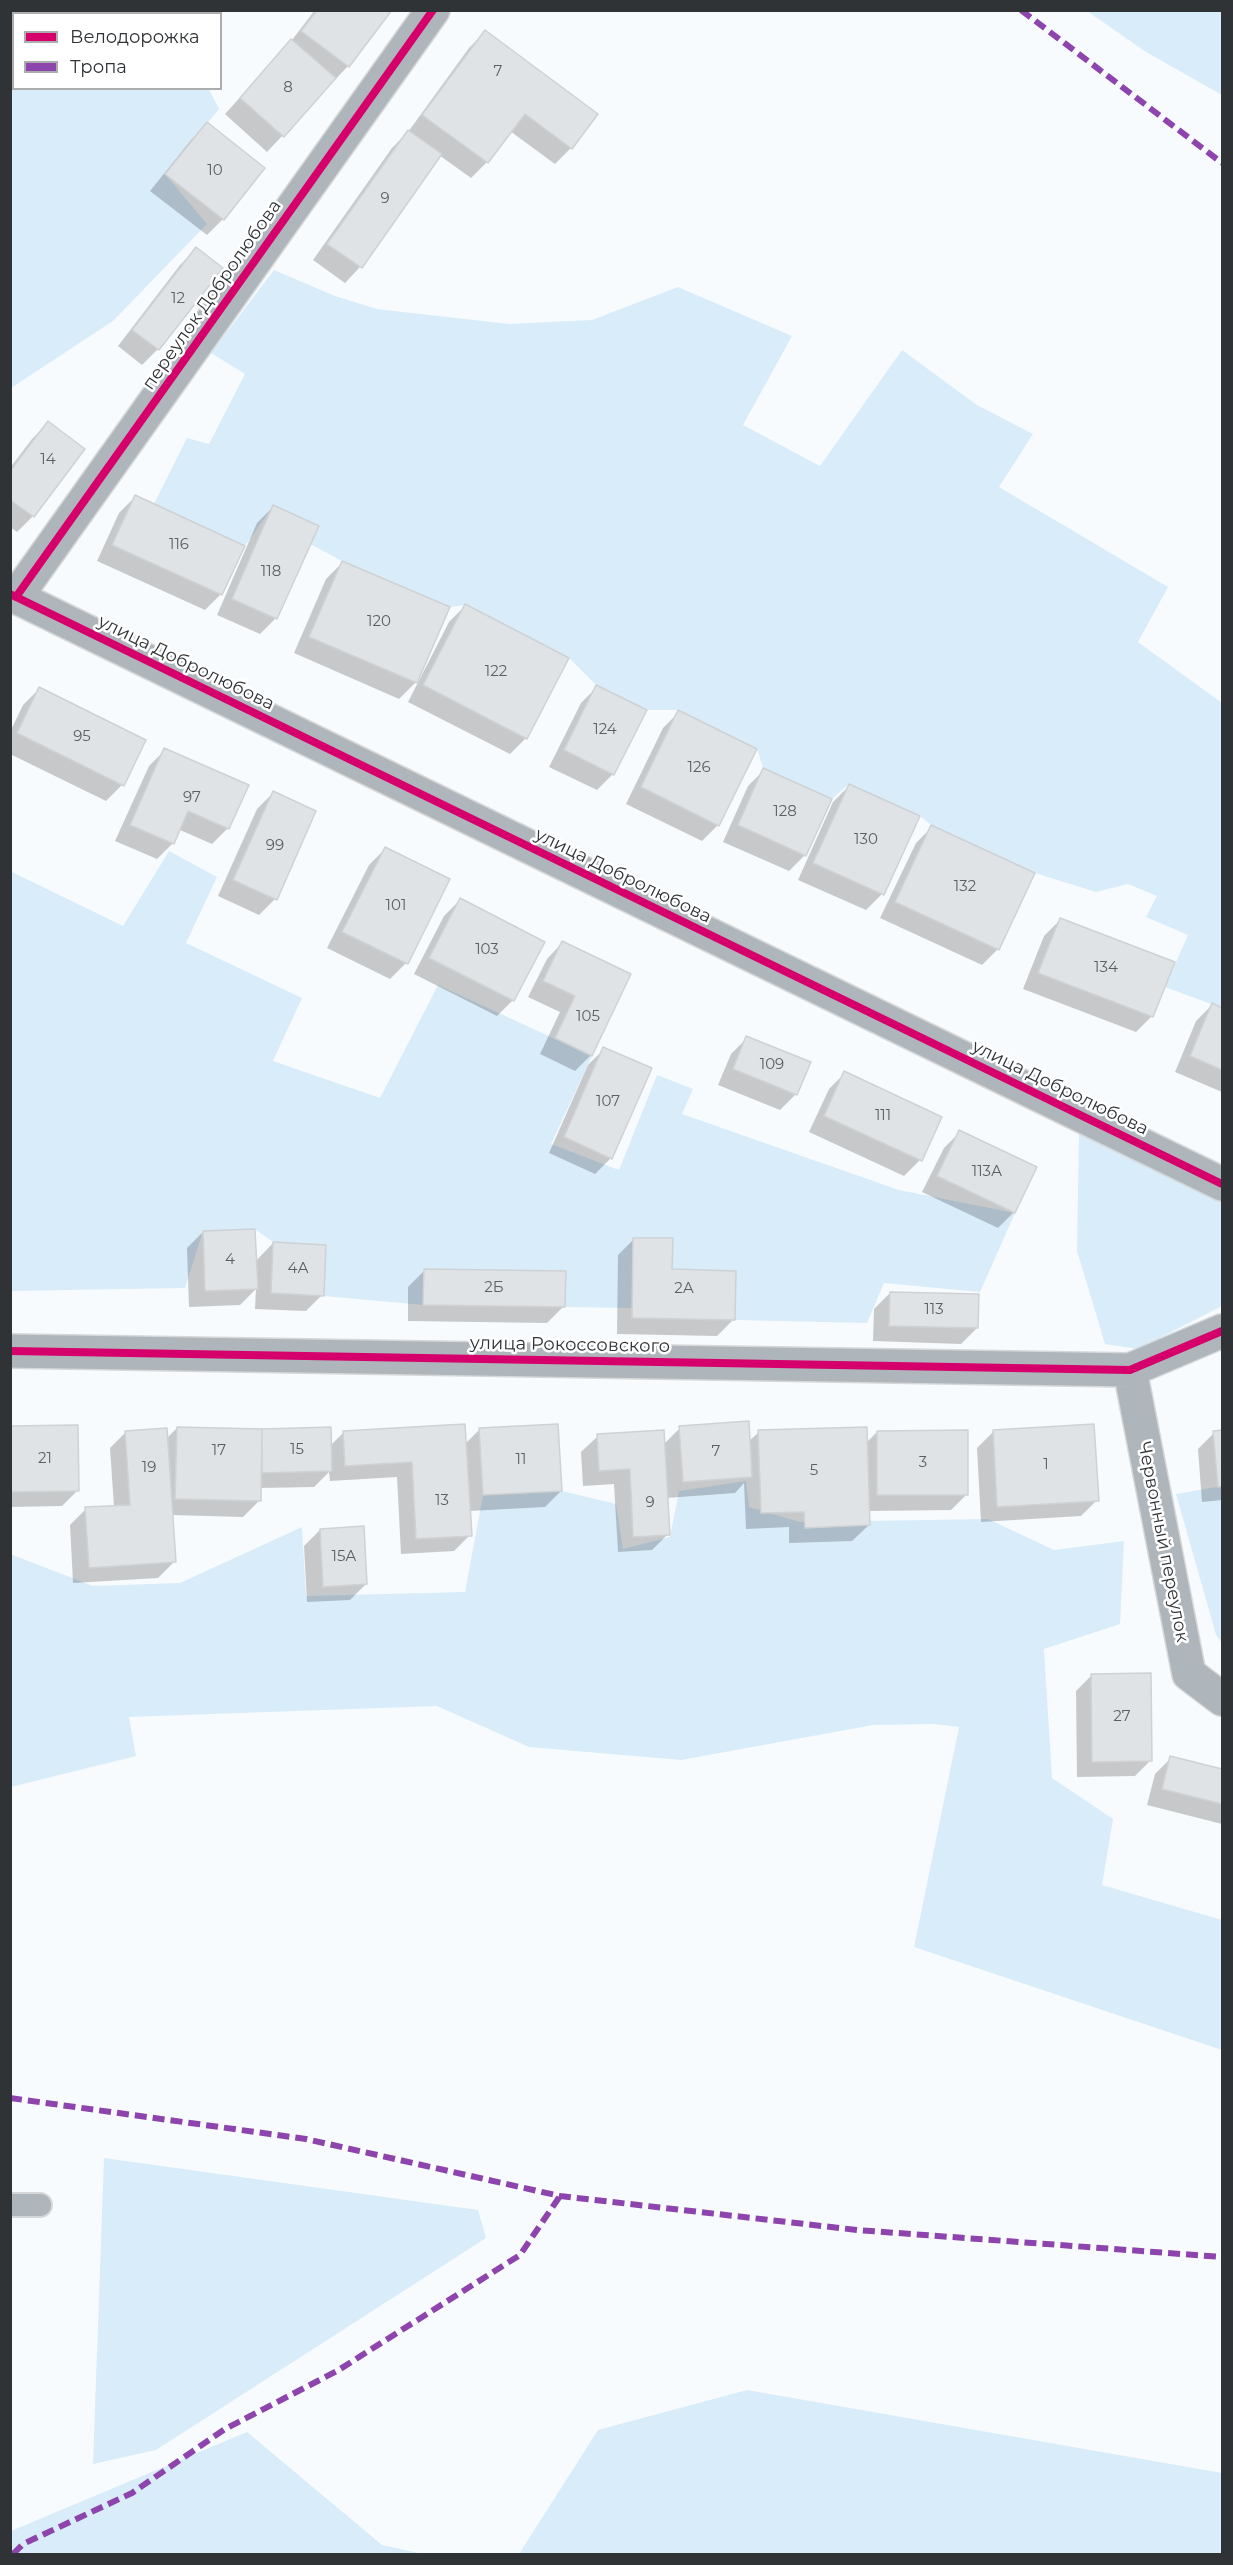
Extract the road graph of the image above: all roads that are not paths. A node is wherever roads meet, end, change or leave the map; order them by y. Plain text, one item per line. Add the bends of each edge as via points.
1 (433, 10) edge
2 (13, 596) edge
3 (1222, 1184) edge
4 (1222, 1331) edge
5 (10, 1351) edge
6 (1130, 1370) junction
7 (1222, 1699) edge
8 (10, 2205) edge
9 (40, 2205) dead end

1 - 2 street, переулок Добролюбова
2 - 3 street, улица Добролюбова
4 - 6 street
5 - 6 street, улица Рокоссовского
6 - 7 street, Червонный переулок via 1189,1674
8 - 9 lane

